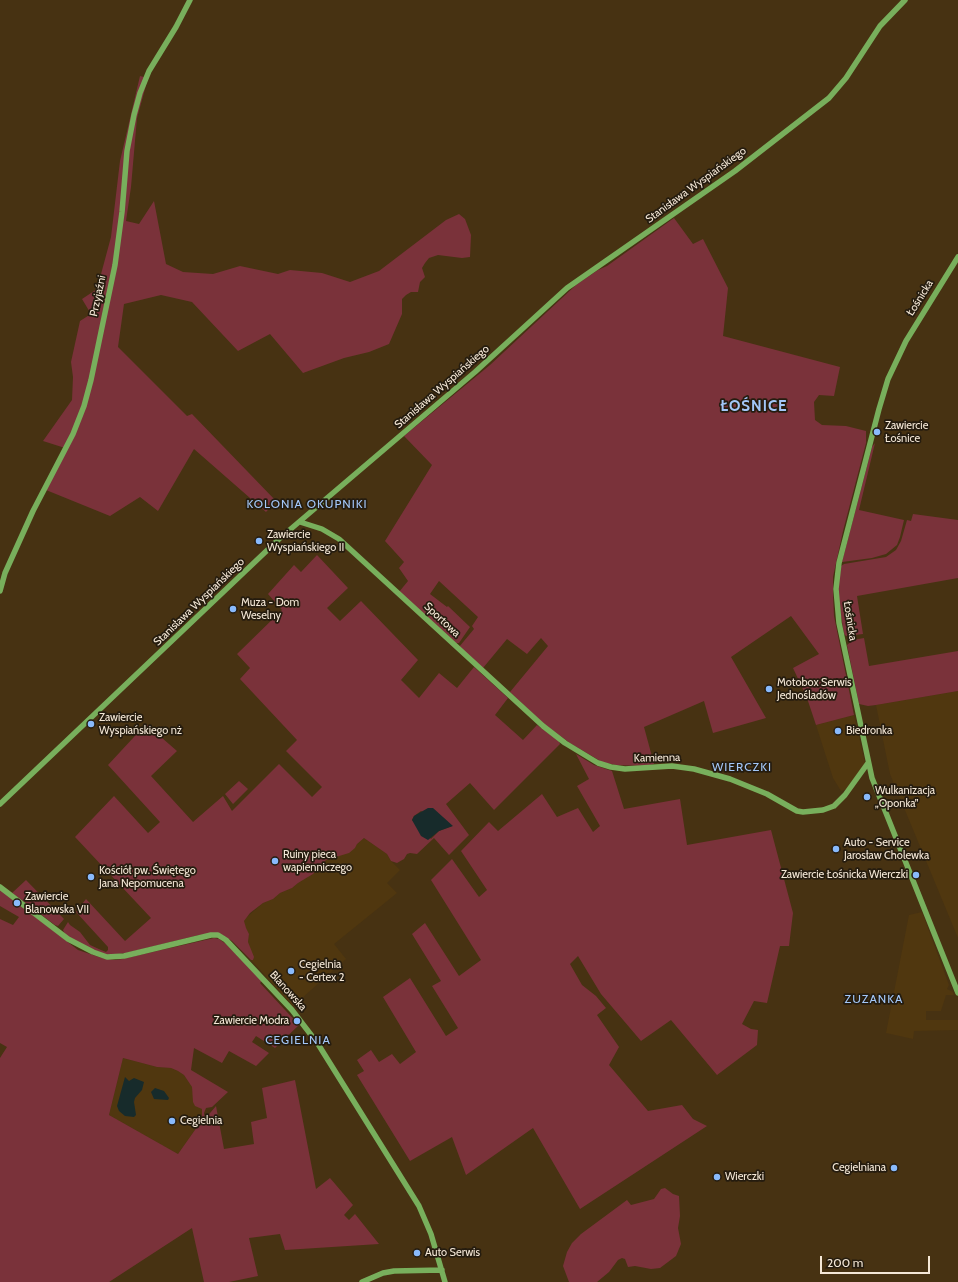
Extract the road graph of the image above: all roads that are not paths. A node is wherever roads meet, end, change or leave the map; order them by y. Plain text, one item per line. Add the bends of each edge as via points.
1 (190, 0) edge
2 (905, 0) edge
3 (958, 257) edge
4 (300, 522) junction
5 (0, 590) edge
6 (565, 743) joint
7 (868, 763) junction
8 (0, 804) edge
9 (0, 887) edge
10 (958, 993) edge
11 (442, 1270) junction
12 (362, 1282) edge
13 (445, 1282) edge

1 - 5 street, Przyjaźni via 149,71 134,115 127,151 115,265 84,406 73,434 32,511
2 - 4 street, Stanisława Wyspiańskiego via 880,26 846,78 829,98 735,171 567,288 475,372
3 - 7 street, Łośnicka via 906,341 891,371 839,563 836,589 839,623
4 - 6 street, Sportowa via 322,529 339,539 543,726
4 - 8 street, Stanisława Wyspiańskiego
6 - 7 street, Kamienna via 592,761 611,767 625,769 672,766 730,779 767,794 793,810 803,812 832,808 845,795
7 - 10 street, Łośnicka via 877,793
9 - 11 street, Blanowska via 68,939 107,957 124,956 211,935 218,935 226,940 292,1010 318,1044 419,1206
11 - 12 street via 394,1271
11 - 13 street, Blanowska

